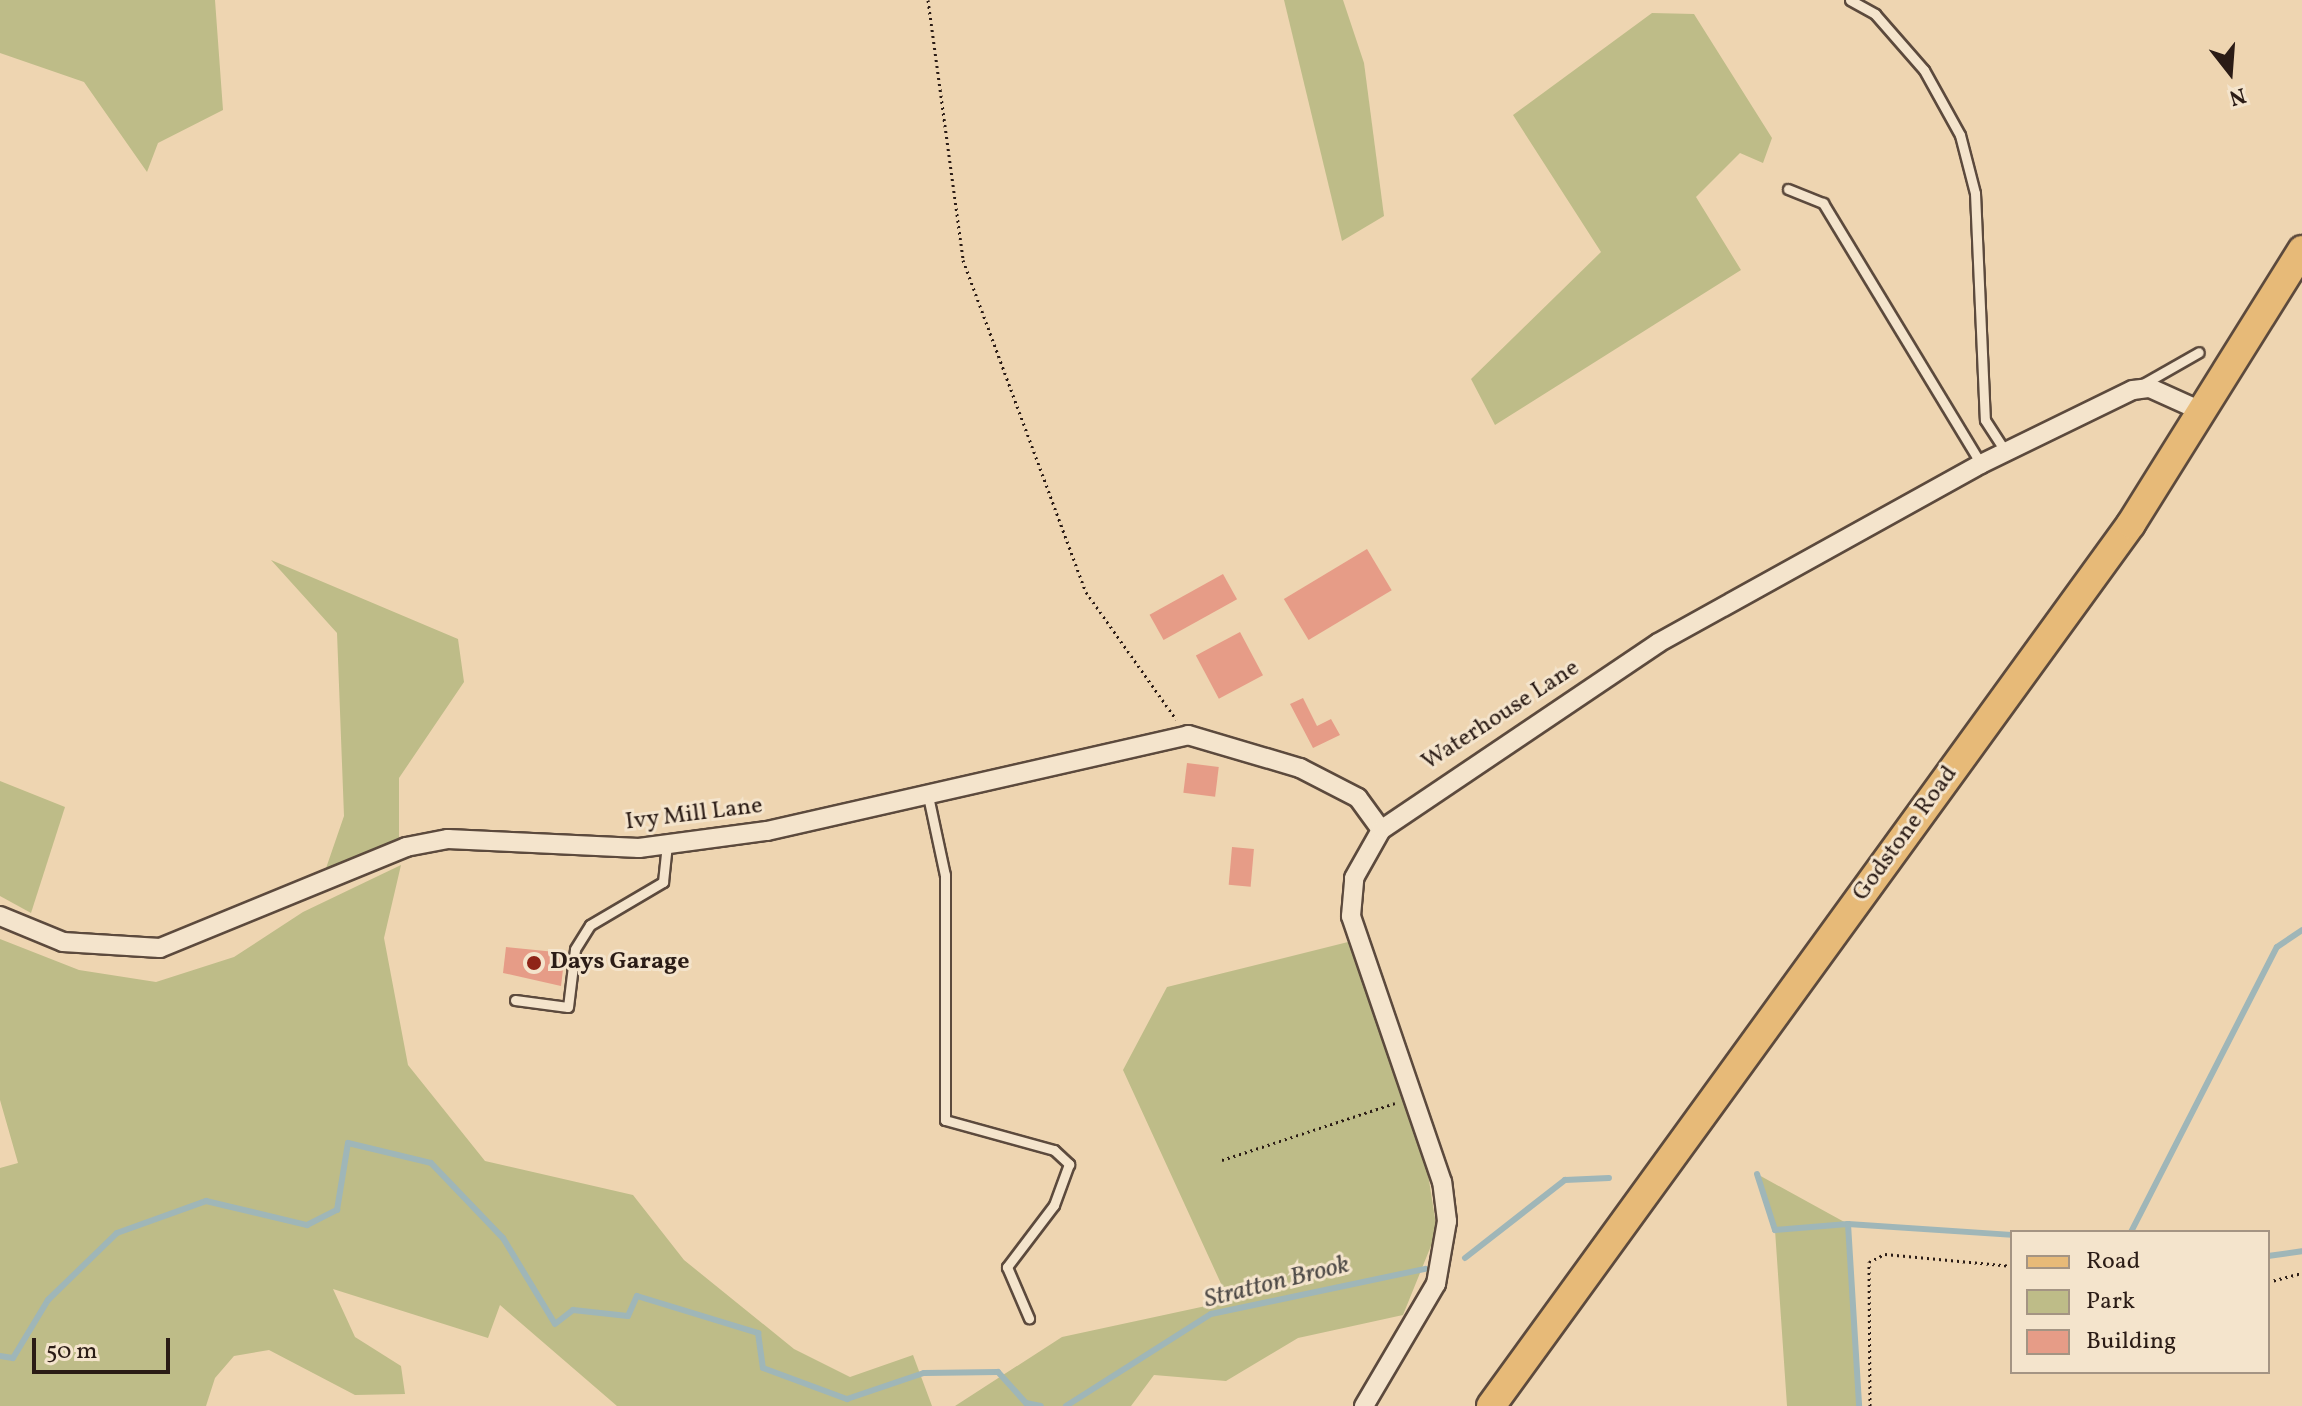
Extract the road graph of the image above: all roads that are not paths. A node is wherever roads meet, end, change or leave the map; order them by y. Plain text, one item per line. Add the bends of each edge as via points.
1 (1850, 0) edge
2 (1788, 189) dead end
3 (2302, 250) edge
4 (2199, 352) dead end
5 (2133, 390) junction
6 (2201, 411) junction
7 (2006, 452) junction
8 (1981, 464) junction
9 (928, 796) junction
10 (1381, 830) junction
11 (667, 844) junction
12 (0, 916) edge
13 (515, 1000) dead end
14 (1029, 1318) dead end
15 (1364, 1406) edge
16 (1491, 1406) edge

1 - 7 lane via 1875,14 1924,70 1960,135 1975,193 1985,420
2 - 8 lane via 1823,203
3 - 6 main road, Godstone Road
4 - 5 lane
5 - 6 street via 2150,388
5 - 7 street, Waterhouse Lane
6 - 16 main road, Godstone Road via 2131,524
7 - 8 street, Waterhouse Lane
8 - 10 street, Waterhouse Lane via 1658,643
9 - 10 street, Ivy Mill Lane via 1188,735 1300,768 1358,798
9 - 11 street, Ivy Mill Lane
9 - 14 lane via 946,890 945,1120 1054,1150 1069,1164 1054,1205 1007,1267
10 - 15 street, Waterhouse Lane via 1354,878 1351,916 1442,1182 1445,1255
11 - 12 street, Ivy Mill Lane via 581,849 448,839 406,847 160,948 63,942
11 - 13 lane via 663,882 590,925 575,949 568,1007

